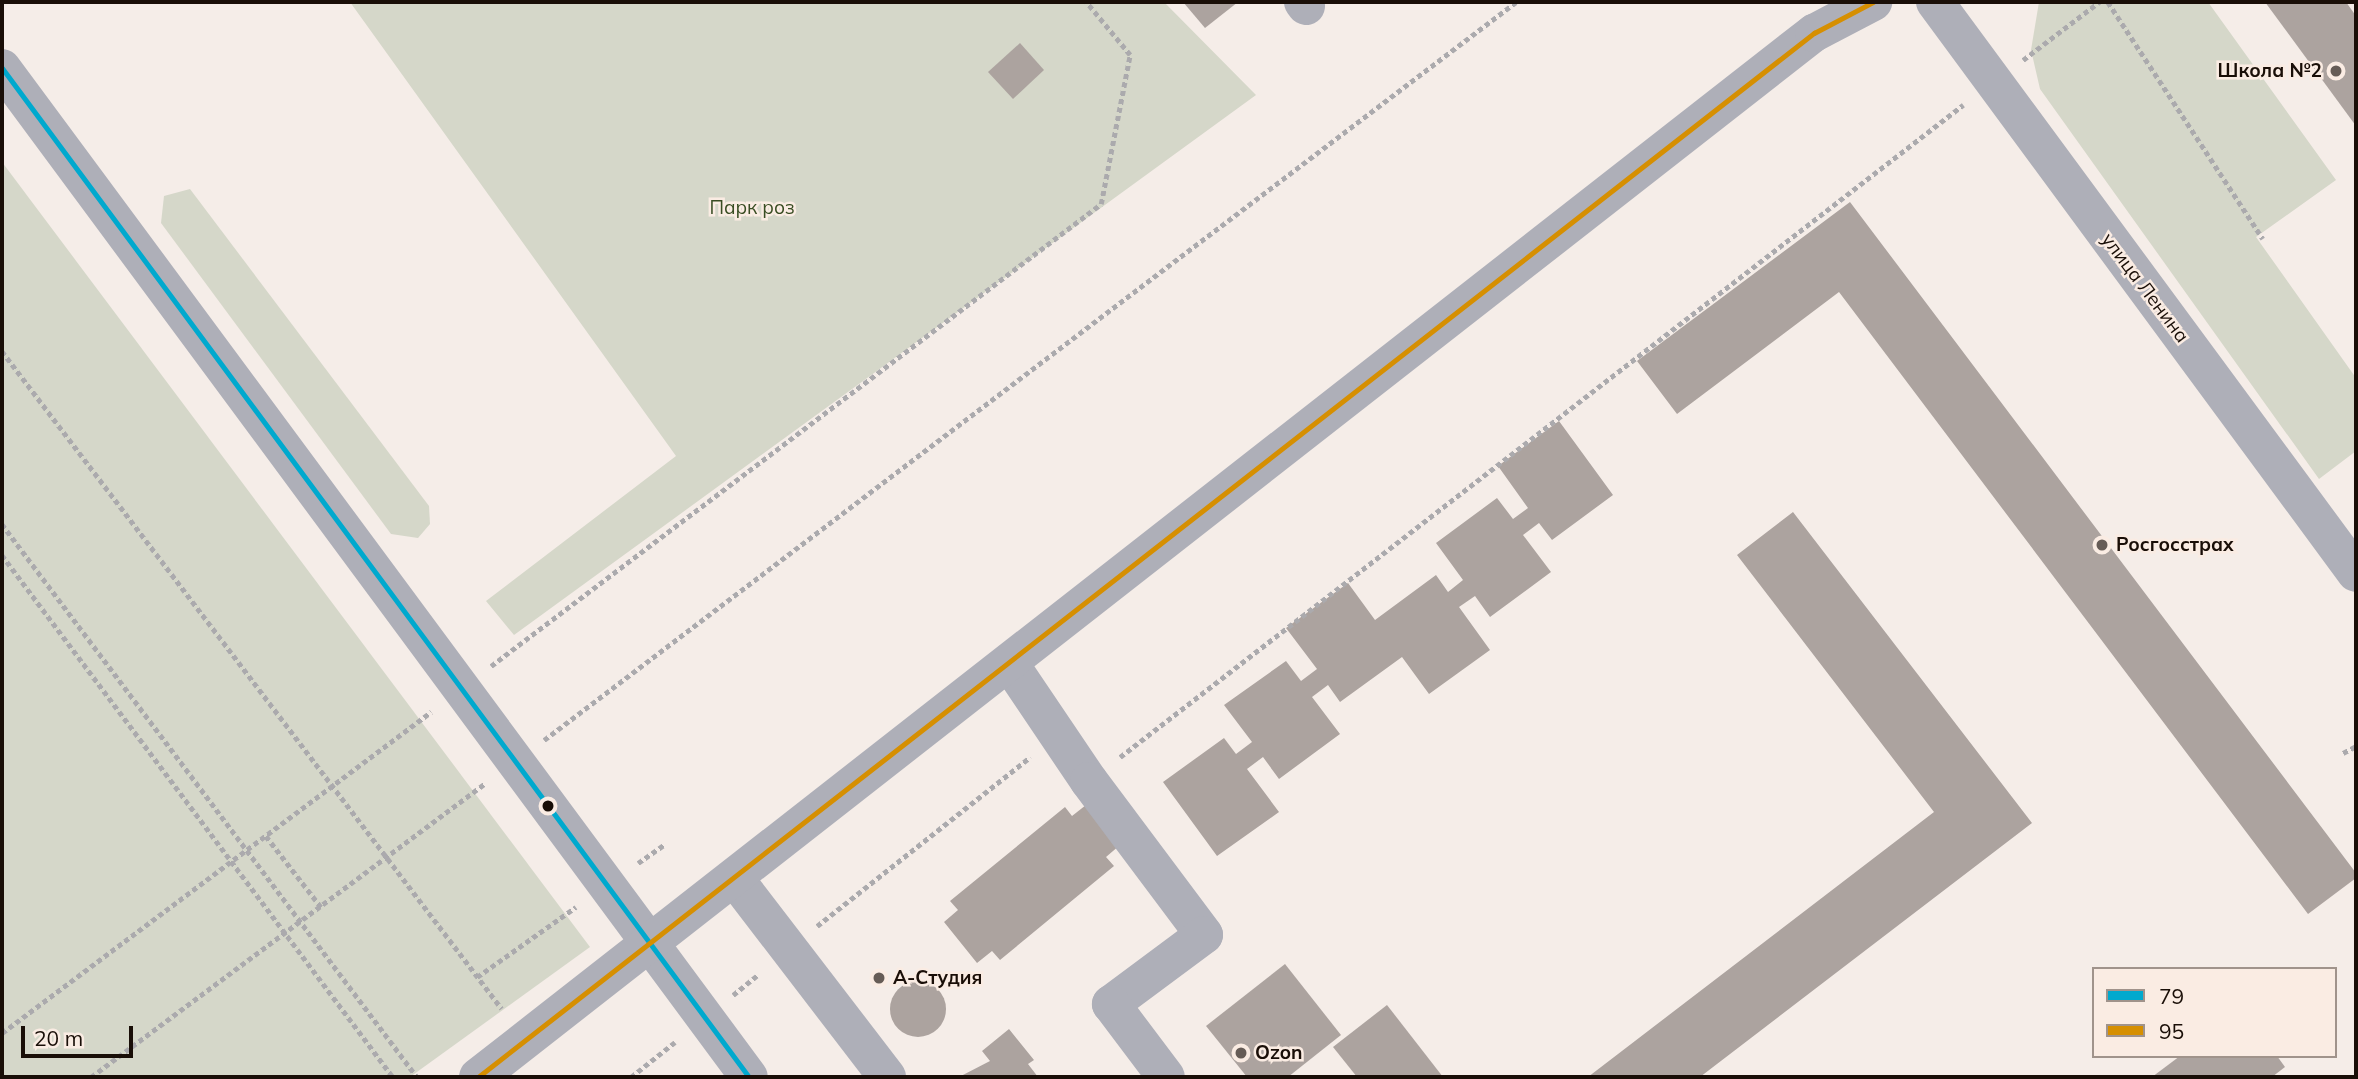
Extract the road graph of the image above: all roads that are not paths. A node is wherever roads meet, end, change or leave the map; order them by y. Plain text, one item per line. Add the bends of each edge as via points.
1 (1872, 2) edge
2 (1935, 2) edge
3 (2, 68) edge
4 (2356, 571) edge
5 (1010, 664) junction
6 (736, 880) junction
7 (651, 946) junction
8 (478, 1077) edge
9 (749, 1077) edge
10 (887, 1077) edge
11 (1166, 1077) edge

1 - 5 street via 1814,33
2 - 4 street, улица Ленина
3 - 7 street
5 - 6 street
5 - 11 street via 1089,782 1203,935 1111,1004
6 - 7 street
6 - 10 street
7 - 8 street
7 - 9 street

